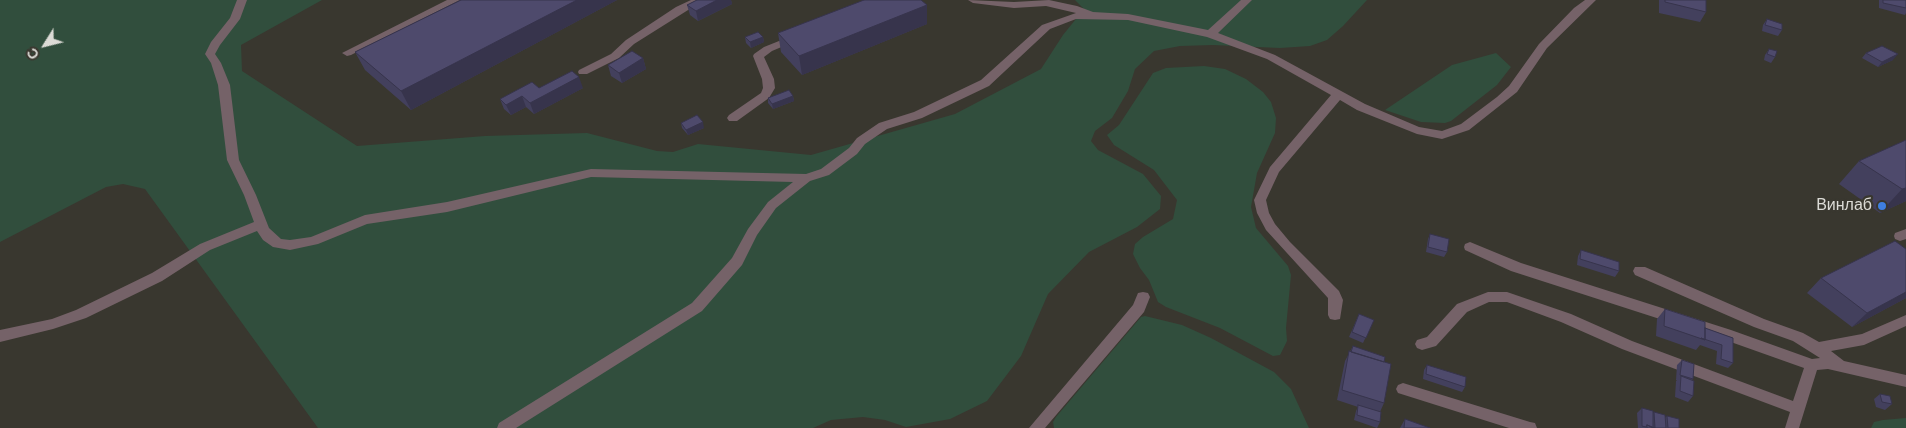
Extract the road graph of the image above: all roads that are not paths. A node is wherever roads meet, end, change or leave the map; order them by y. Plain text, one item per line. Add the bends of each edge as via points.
1 (242, 0) edge
2 (455, 0) edge
3 (699, 0) edge
4 (973, 0) edge
5 (1034, 0) edge
6 (1247, 0) edge
7 (1591, 0) edge
8 (1045, 4) junction
9 (1092, 15) junction
10 (805, 34) edge
11 (1210, 34) junction
12 (347, 53) dead end
13 (583, 72) dead end
14 (1338, 95) junction
15 (733, 118) dead end
16 (806, 178) junction
17 (261, 224) junction
18 (1470, 247) dead end
19 (1640, 271) dead end
20 (1143, 297) dead end
21 (1335, 315) dead end
22 (1906, 320) edge
23 (0, 336) edge
24 (1422, 344) dead end
25 (1817, 348) junction
26 (1812, 365) junction
27 (1840, 366) junction
28 (1906, 381) edge
29 (1403, 389) dead end
30 (1798, 408) junction
31 (504, 428) edge
32 (1036, 428) edge
33 (1530, 428) edge
34 (1792, 428) edge

1 - 17 street via 235,20 210,54 224,86 233,160
2 - 12 street
3 - 13 street via 630,42 615,56
4 - 8 street via 1014,5
5 - 8 street
6 - 11 street
7 - 14 street via 1543,46 1513,89 1478,119 1457,130 1442,135 1417,130
8 - 9 street
9 - 11 street via 1137,18
9 - 16 street via 1075,16 1046,27 985,83 940,106 883,126 825,172
10 - 15 street via 758,56 768,79 768,88 765,95
11 - 14 street via 1270,57
14 - 21 street via 1274,170 1260,200 1262,213 1270,227 1334,294
16 - 17 street via 591,173 447,207 364,220 313,241 290,246 278,244 268,237
16 - 31 street via 772,206 752,232 737,261 697,307
17 - 23 street via 205,247 157,277 81,314
18 - 26 street via 1516,267
19 - 25 street via 1798,337
20 - 32 street via 1138,308
22 - 25 street via 1864,338
24 - 30 street via 1431,342 1462,308 1488,297 1507,297
25 - 27 street
26 - 27 street via 1823,362
26 - 30 street
27 - 28 street
29 - 33 street
30 - 34 street

